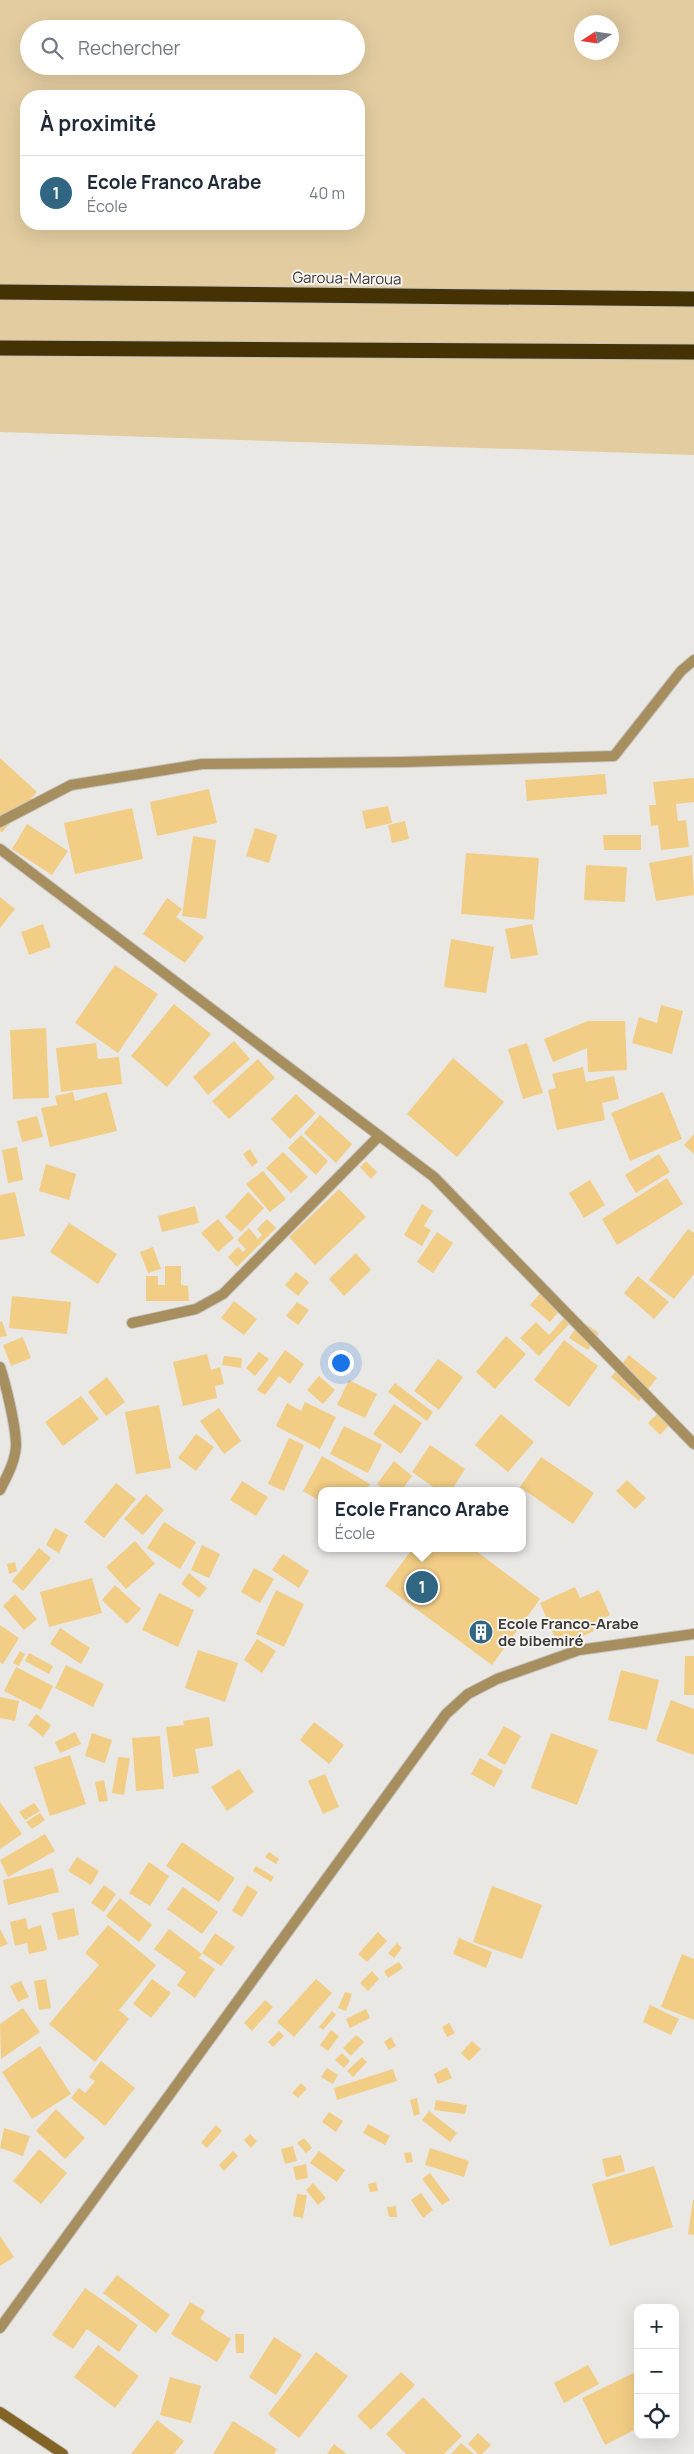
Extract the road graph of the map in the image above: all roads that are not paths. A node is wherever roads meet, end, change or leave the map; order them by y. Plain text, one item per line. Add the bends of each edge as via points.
1 (0, 292) edge
2 (694, 299) edge
3 (0, 348) edge
4 (694, 352) edge
5 (694, 660) edge
6 (0, 822) edge
7 (0, 849) edge
8 (379, 1136) junction
9 (132, 1323) dead end
10 (0, 1366) edge
11 (694, 1444) edge
12 (0, 1490) edge
13 (694, 1634) edge
14 (0, 2328) edge
15 (0, 2412) edge
16 (63, 2454) edge

1 - 2 highway, Garoua-Maroua
3 - 4 highway
5 - 6 street via 681,671 614,756 202,764 71,784
7 - 8 street
8 - 9 street via 223,1294 196,1309
8 - 11 street via 434,1177
10 - 12 street via 16,1446 10,1472
13 - 14 street via 579,1650 497,1679 468,1694 446,1714
15 - 16 street

